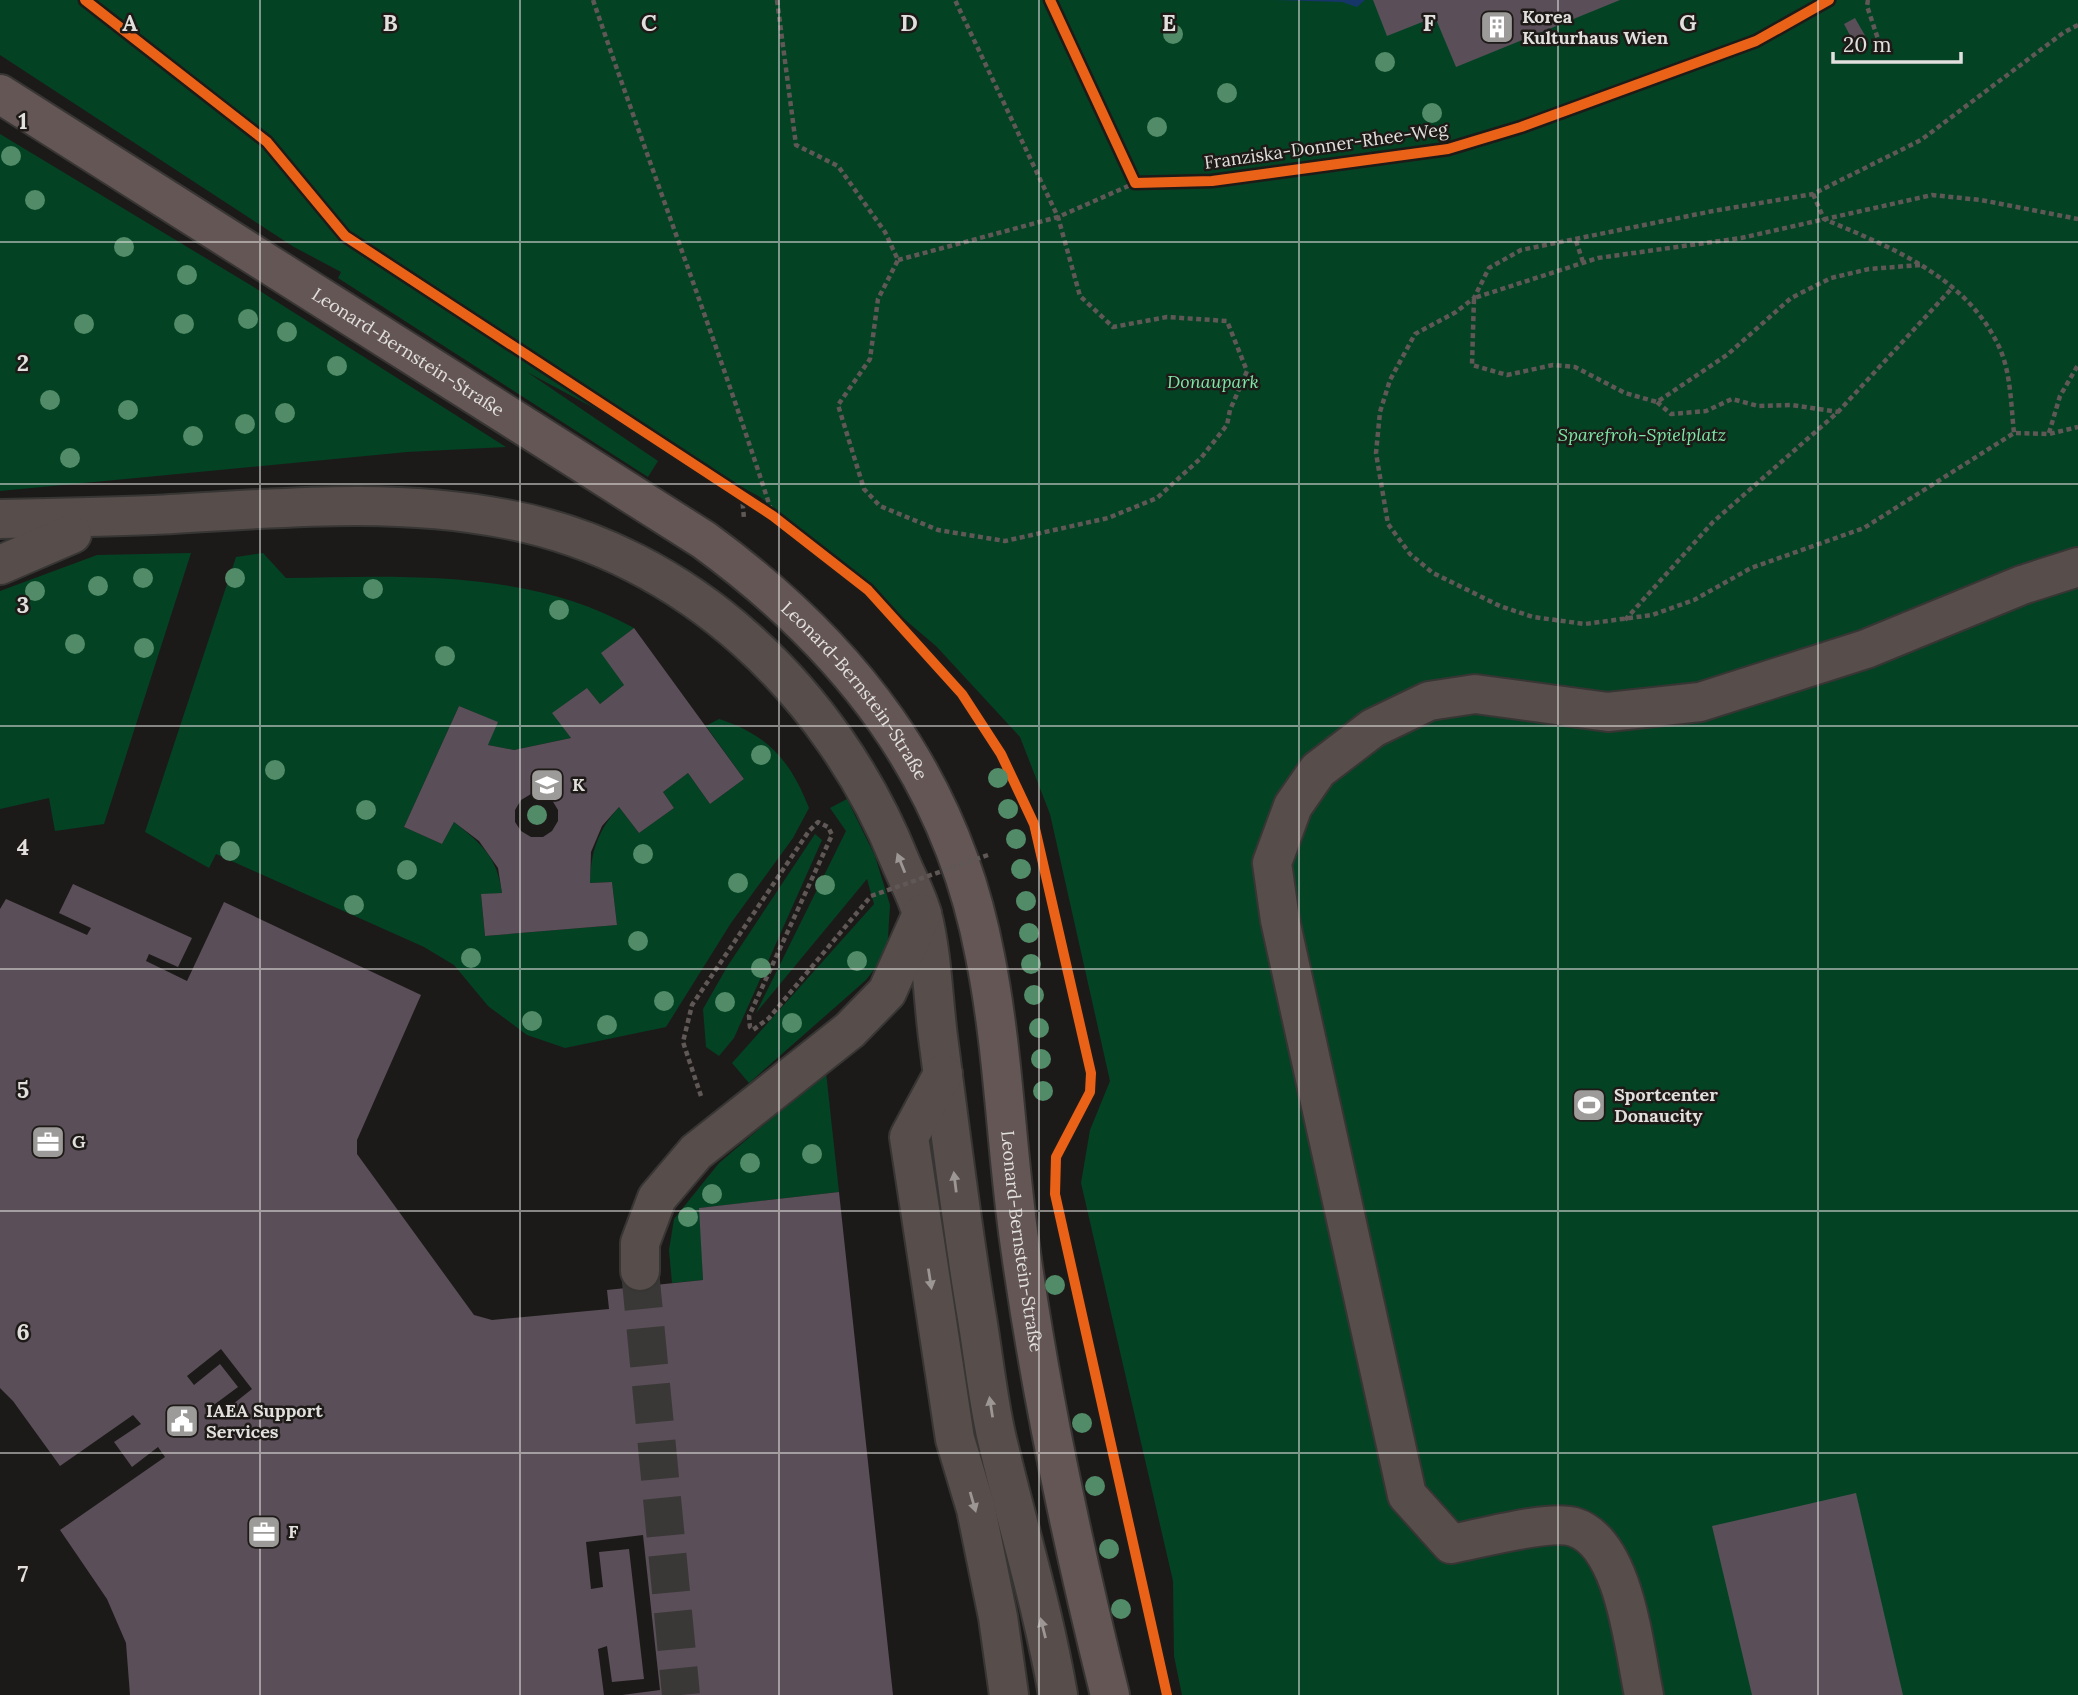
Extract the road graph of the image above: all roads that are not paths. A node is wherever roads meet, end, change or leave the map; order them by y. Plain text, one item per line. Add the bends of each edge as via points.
1 (0, 94) edge
2 (152, 515) junction
3 (0, 519) edge
4 (72, 534) junction
5 (0, 544) edge
6 (0, 565) edge
7 (2078, 567) edge
8 (922, 914) junction
9 (943, 1074) junction
10 (640, 1271) tunnel mouth
11 (1009, 1695) edge
12 (1058, 1695) edge
13 (1110, 1695) edge
14 (1644, 1695) edge

1 - 13 main road, Leonard-Bernstein-Straße via 704,540 793,611 873,699 909,754 948,833 979,930 1035,1342
2 - 3 lane
2 - 4 lane
8 -> 2 lane via 887,827 855,769 793,684 755,645 699,601 632,562 582,540 505,518 407,508 310,505
4 - 5 lane
4 - 6 lane
7 - 14 lane via 1866,649 1700,702 1608,712 1475,694 1429,701 1373,728 1318,770 1293,806 1272,863 1280,920 1407,1495 1451,1544 1544,1527 1574,1527 1600,1543 1618,1578
8 - 9 lane
8 - 10 lane via 887,992 850,1030 696,1152 657,1198 640,1243
9 -> 11 lane via 909,1137 955,1439 976,1510
12 -> 9 lane via 995,1429 956,1189

